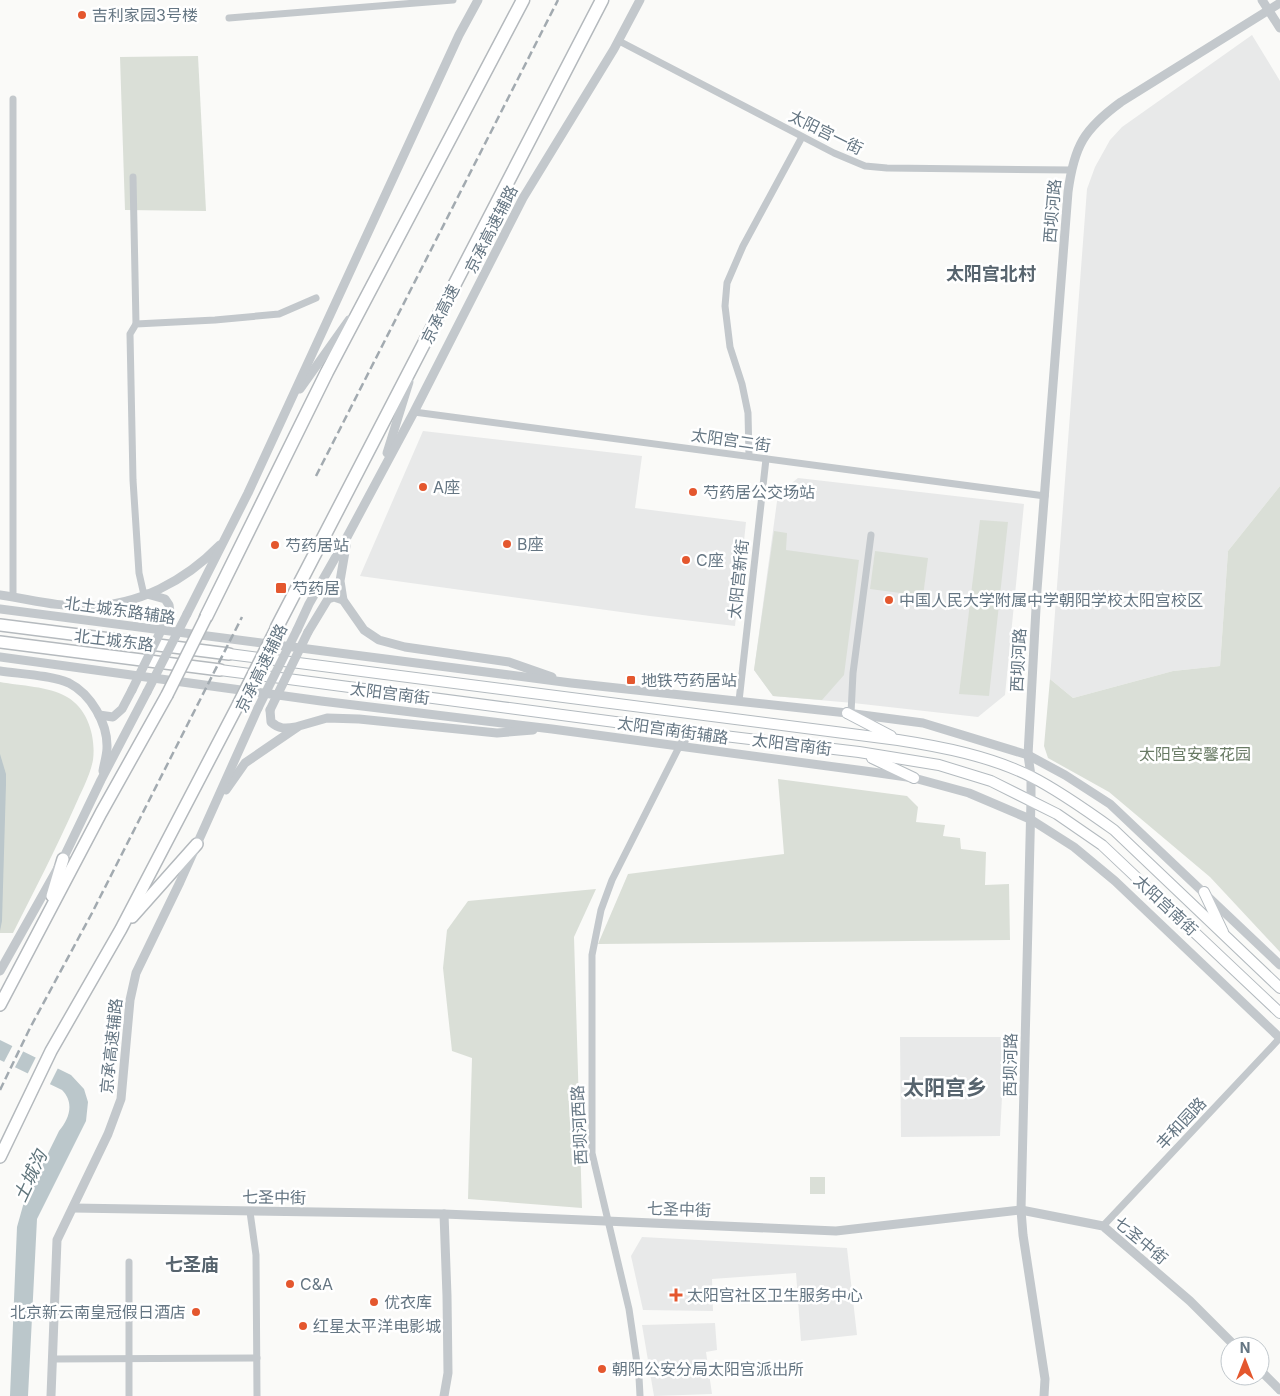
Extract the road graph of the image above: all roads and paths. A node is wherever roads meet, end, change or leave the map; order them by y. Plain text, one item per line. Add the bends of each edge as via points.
1 (452, 0) edge
2 (478, 0) edge
3 (523, 0) edge
4 (602, 0) edge
5 (640, 0) edge
6 (1262, 0) edge
7 (1280, 3) edge
8 (1268, 10) junction
9 (229, 18) dead end
10 (1280, 28) edge
11 (619, 41) junction
12 (13, 99) dead end
13 (802, 137) junction
14 (1071, 170) junction
15 (133, 177) dead end
16 (369, 291) junction
17 (316, 298) dead end
18 (136, 324) junction
19 (415, 361) junction
20 (287, 408) junction
21 (414, 412) junction
22 (748, 456) junction
23 (766, 459) junction
24 (382, 472) junction
25 (1045, 496) junction
26 (871, 535) dead end
27 (347, 537) junction
28 (227, 538) junction
29 (0, 595) edge
30 (145, 595) junction
31 (13, 597) junction
32 (343, 600) junction
33 (0, 609) edge
34 (206, 617) joint
35 (0, 625) edge
36 (277, 627) joint
37 (235, 640) joint
38 (0, 642) edge
39 (229, 654) joint
40 (0, 657) edge
41 (220, 670) joint
42 (0, 671) edge
43 (571, 683) junction
44 (739, 701) junction
45 (849, 713) junction
46 (98, 715) junction
47 (300, 726) junction
48 (552, 728) junction
49 (691, 732) junction
50 (898, 740) junction
51 (679, 747) junction
52 (859, 752) junction
53 (1028, 755) junction
54 (1031, 776) junction
55 (914, 778) junction
56 (101, 780) junction
57 (1031, 799) junction
58 (215, 804) junction
59 (1030, 819) junction
60 (197, 844) junction
61 (63, 859) junction
62 (1204, 892) junction
63 (44, 921) junction
64 (121, 929) junction
65 (1226, 937) junction
66 (1280, 965) edge
67 (0, 971) edge
68 (1280, 988) edge
69 (0, 1005) edge
70 (1280, 1013) edge
71 (1280, 1038) edge
72 (0, 1157) edge
73 (73, 1208) junction
74 (1021, 1210) junction
75 (250, 1212) junction
76 (444, 1214) junction
77 (607, 1222) junction
78 (1102, 1226) junction
79 (129, 1262) dead end
80 (1225, 1336) edge
81 (53, 1358) junction
82 (129, 1358) junction
83 (257, 1358) junction
84 (1270, 1380) edge
85 (1280, 1390) edge
86 (51, 1396) edge
87 (129, 1396) edge
88 (256, 1396) edge
89 (444, 1396) edge
90 (640, 1396) edge
91 (1044, 1396) edge

1 - 9 street
2 - 20 street
3 - 16 highway
4 - 19 highway, 京承高速
5 - 11 street, 京承高速辅路
6 - 8 street
7 - 8 street, 西坝河路
8 - 10 street
8 - 14 street, 西坝河路 via 1103,116 1083,139
11 - 13 street, 太阳宫一街
11 - 21 street, 京承高速辅路 via 523,198
12 - 31 street
13 - 14 street, 太阳宫一街 via 865,166
13 - 22 street via 743,246 727,283 725,306 730,347 748,413
14 - 25 street, 西坝河路
15 - 18 street
16 - 20 street
16 - 34 highway
17 - 18 street via 279,314
18 - 30 street via 130,334 133,480 139,573
19 - 24 street
19 - 36 highway, 京承高速
20 - 28 street
21 - 22 street, 太阳宫二街
21 - 24 street, 京承高速辅路
22 - 23 street, 太阳宫二街
23 - 25 street, 太阳宫二街
23 - 44 street, 太阳宫新街
24 - 27 street, 京承高速辅路
25 - 53 street, 西坝河路
26 - 45 street
27 - 32 street via 340,582
27 - 58 street, 京承高速辅路, bridge via 296,630
28 - 30 street via 204,562 181,578
28 - 56 street, bridge
29 - 31 street
30 - 31 street via 128,601 88,606
30 - 46 street, bridge via 165,600 170,612 119,714 113,717
32 - 43 street via 364,630 378,640 509,662
32 - 47 street, bridge via 328,599 270,710 271,722 277,727
33 - 37 street, 北土城东路辅路
34 - 63 main road, bridge
35 - 39 main road, 北土城东路
36 - 64 main road, bridge
37 - 43 street, 太阳宫南街辅路
38 - 41 main road, 北土城东路
39 - 50 main road, 太阳宫南街
40 - 48 street, 太阳宫南街辅路 via 321,701
41 - 49 main road, 太阳宫南街
42 - 46 street via 70,684 82,692
43 - 44 street, 太阳宫南街辅路
44 - 45 street, 太阳宫南街辅路
45 - 50 main road
45 - 53 street via 923,723
46 - 56 street via 105,730 107,748
47 - 48 street via 328,718 497,734
47 - 58 street via 245,763
48 - 51 street, 太阳宫南街辅路
49 - 51 street
49 - 52 main road, 太阳宫南街
50 - 54 main road, 太阳宫南街 via 943,747
51 - 55 street, 太阳宫南街辅路
51 - 77 street, 西坝河西路 via 612,880 601,910 592,955 592,1153
52 - 55 main road
52 - 57 main road, 太阳宫南街 via 938,765 991,781
53 - 54 street, 西坝河路
53 - 62 street via 1065,774 1110,804
54 - 57 street, 西坝河路
54 - 65 main road, 太阳宫南街 via 1114,830
55 - 59 street, 太阳宫南街辅路 via 969,793
56 - 61 street
57 - 59 street, 西坝河路
57 - 70 main road, 太阳宫南街 via 1102,844
58 - 60 street, 京承高速辅路
59 - 71 street, 太阳宫南街辅路 via 1074,847 1115,881
59 - 74 street, 西坝河路
60 - 64 main road
60 - 73 street, 京承高速辅路 via 136,973 130,1000 121,1098
61 - 63 main road
61 - 67 street
62 - 65 main road
62 - 66 street
63 - 69 main road
64 - 72 main road via 51,1051
65 - 68 main road, 太阳宫南街
71 - 78 street, 丰和园路
73 - 75 street, 七圣中街
73 - 81 street, 京承高速辅路 via 57,1240
74 - 77 street, 七圣中街 via 836,1230
74 - 78 street, 七圣中街
74 - 91 street, 西坝河路 via 1045,1379
75 - 76 street, 七圣中街
75 - 83 street via 256,1255
76 - 77 street, 七圣中街
76 - 89 street via 448,1364
77 - 90 street, 西坝河西路 via 629,1309
78 - 80 street, 七圣中街 via 1190,1301
79 - 82 street
81 - 82 street
81 - 86 street, 京承高速辅路
82 - 83 street
82 - 87 street
83 - 88 street
84 - 85 street

